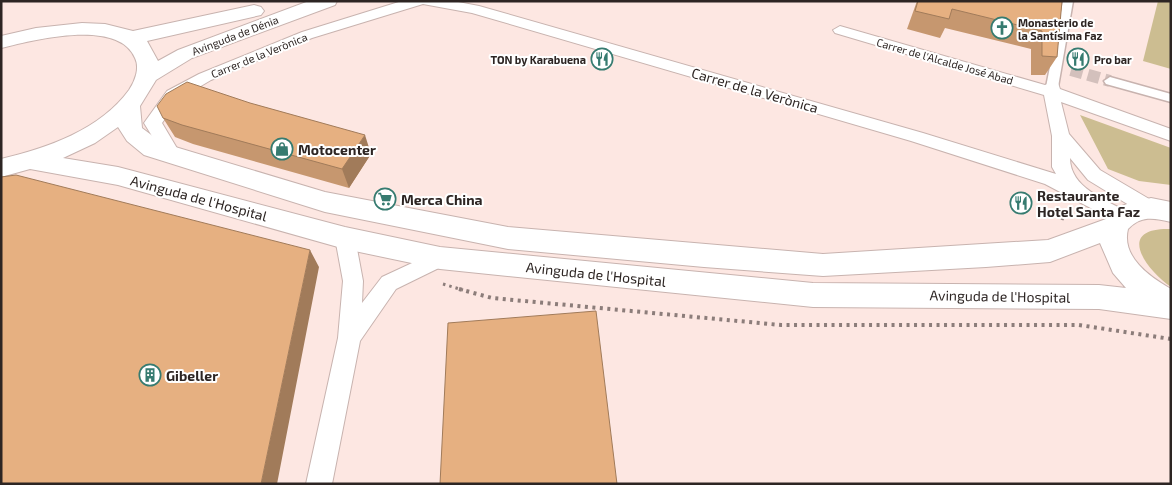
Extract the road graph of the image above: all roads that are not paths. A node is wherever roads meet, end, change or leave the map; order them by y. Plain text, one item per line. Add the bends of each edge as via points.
1 (283, 1) edge
2 (328, 1) edge
3 (418, 1) edge
4 (426, 1) edge
5 (1068, 1) edge
6 (840, 30) dead end
7 (129, 38) junction
8 (1, 42) edge
9 (147, 76) junction
10 (1110, 81) tunnel mouth
11 (1051, 90) junction
12 (1171, 98) edge
13 (129, 104) junction
14 (1171, 135) edge
15 (1061, 136) junction
16 (172, 155) junction
17 (32, 160) junction
18 (1, 168) edge
19 (1079, 194) junction
20 (1160, 210) edge
21 (1117, 222) junction
22 (345, 238) junction
23 (440, 258) junction
24 (1171, 306) edge
25 (349, 338) junction
26 (319, 484) edge

1 - 7 main road, Avinguda de Dénia via 185,28
2 - 9 main road, Avinguda de Dénia via 185,54
3 - 16 street, Carrer de la Verònica via 307,35 206,77 173,95 153,123
4 - 19 street, Carrer de la Verònica via 474,9 917,136 1052,179
5 - 11 street
6 - 11 street, Carrer de l'Alcalde José Abad
7 - 8 main road via 110,31 86,28
7 - 9 main road via 137,43 147,58
9 - 13 main road
10 - 12 street
11 - 14 street, Carrer de l'Alcalde José Abad
11 - 15 street
13 - 16 main road, Avinguda de l'Hospital via 127,121 135,138
13 - 17 main road via 104,126 71,145
15 - 19 street via 1061,167
15 - 20 street via 1094,175
16 - 21 main road, Avinguda de l'Hospital via 325,202 508,238 704,256 824,264 1050,251
17 - 18 main road
17 - 22 main road, Avinguda de l'Hospital via 118,176
19 - 21 street, Carrer de la Verònica
20 - 21 main road, Avinguda de l'Hospital
21 - 24 main road via 1113,246 1123,266 1144,287
22 - 23 main road, Avinguda de l'Hospital
22 - 25 street via 353,281
23 - 24 main road, Avinguda de l'Hospital via 813,295 1099,297
23 - 25 street via 389,284
25 - 26 street

